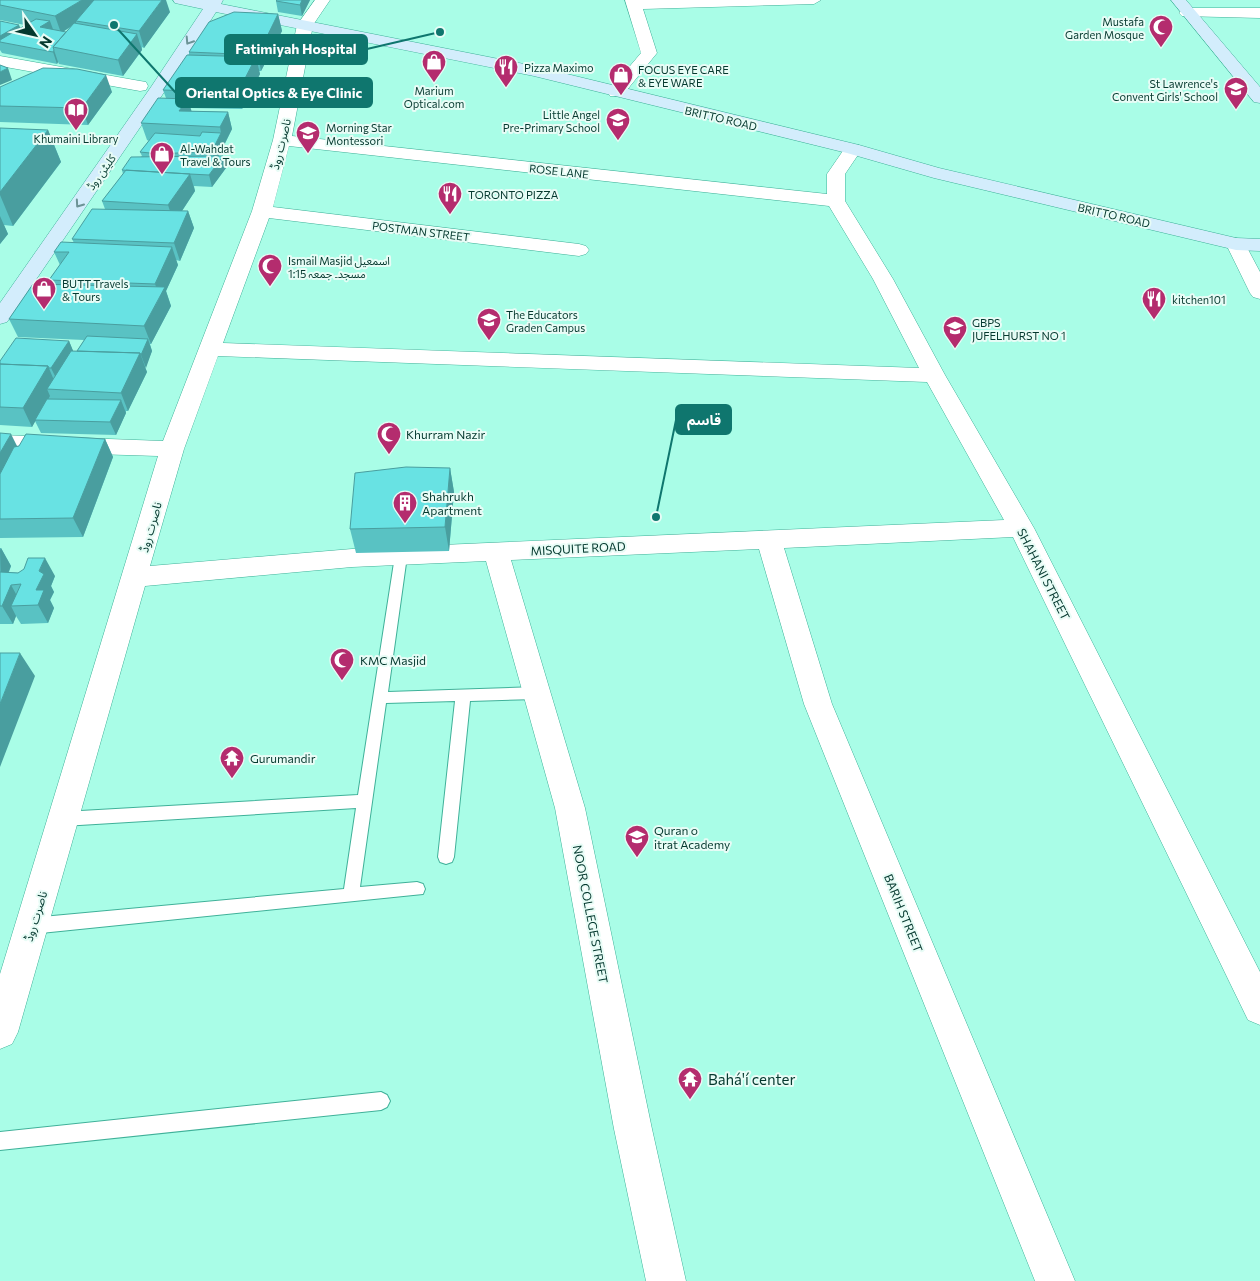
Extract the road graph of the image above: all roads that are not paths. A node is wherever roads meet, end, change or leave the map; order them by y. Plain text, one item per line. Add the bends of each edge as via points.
1 (323, 0) edge
2 (814, 0) edge
3 (200, 2) edge
4 (633, 2) edge
5 (1183, 6) edge
6 (1260, 13) edge
7 (305, 25) junction
8 (0, 61) edge
9 (54, 72) junction
10 (27, 84) edge
11 (140, 86) junction
12 (616, 92) junction
13 (1260, 98) edge
14 (282, 140) junction
15 (853, 149) junction
16 (836, 201) junction
17 (262, 211) junction
18 (1236, 244) junction
19 (1260, 245) edge
20 (579, 250) dead end
21 (0, 288) edge
22 (1260, 293) edge
23 (0, 318) edge
24 (211, 348) junction
25 (934, 375) junction
26 (0, 443) edge
27 (172, 449) junction
28 (1021, 528) junction
29 (769, 539) junction
30 (496, 552) junction
31 (401, 556) junction
32 (136, 577) junction
33 (536, 693) junction
34 (463, 695) junction
35 (380, 698) junction
36 (365, 801) junction
37 (63, 819) junction
38 (446, 857) dead end
39 (417, 889) dead end
40 (351, 896) junction
41 (31, 926) junction
42 (1260, 1008) edge
43 (0, 1030) edge
44 (382, 1101) dead end
45 (0, 1141) edge
46 (666, 1281) edge
47 (1055, 1281) edge

1 - 7 street
2 - 4 street
3 - 7 street, BRITTO ROAD
3 - 11 street, کلیٹن روڈ
3 -> 23 street, کلیٹن روڈ via 159,88
4 - 12 street via 649,53
5 - 6 street
5 - 13 street
7 - 12 street, BRITTO ROAD via 534,71
7 - 14 street, ناصرت روڈ
8 - 9 street
9 - 10 street
9 - 11 street
11 - 21 street, کلیٹن روڈ
12 - 15 street, BRITTO ROAD
14 - 16 street, ROSE LANE
14 - 17 street, ناصرت روڈ
15 - 16 street via 836,174
15 - 18 street, BRITTO ROAD via 934,172
16 - 25 street, SHAHANI STREET via 883,279
17 - 20 street, POSTMAN STREET
17 - 24 street, ناصرت روڈ
18 - 19 street, BRITTO ROAD
18 - 22 street
24 - 25 street
24 - 27 street, ناصرت روڈ
25 - 28 street, SHAHANI STREET
26 - 27 street
27 - 32 street, ناصرت روڈ
28 - 29 street, MISQUITE ROAD
28 - 42 street, SHAHANI STREET
29 - 30 street, MISQUITE ROAD
29 - 47 street, BARIH STREET via 818,704
30 - 31 street, MISQUITE ROAD
30 - 33 street, NOOR COLLEGE STREET
31 - 32 street, MISQUITE ROAD
31 - 35 lane
32 - 37 street, ناصرت روڈ
33 - 34 lane
33 - 46 street, NOOR COLLEGE STREET via 570,808
34 - 35 lane
34 - 38 lane
35 - 36 lane
36 - 37 lane
36 - 40 lane
37 - 41 street, ناصرت روڈ
39 - 40 lane
40 - 41 lane
41 - 43 street, ناصرت روڈ
44 - 45 lane

